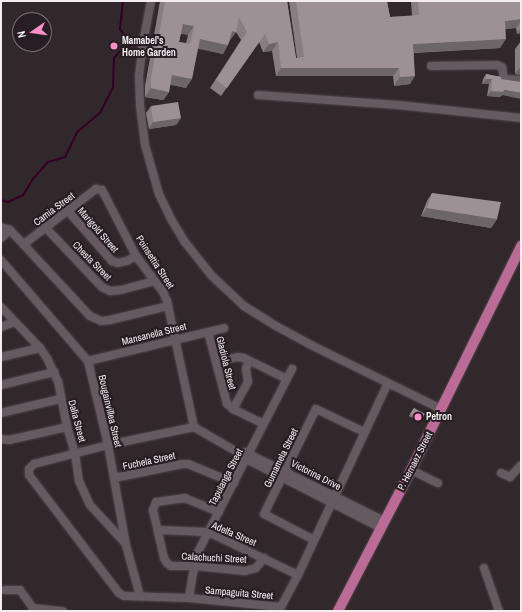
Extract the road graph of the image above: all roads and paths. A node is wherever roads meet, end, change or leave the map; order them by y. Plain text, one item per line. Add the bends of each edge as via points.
1 (151, 1) edge
2 (431, 66) dead end
3 (521, 80) edge
4 (258, 95) dead end
5 (521, 118) edge
6 (96, 189) joint
7 (68, 211) junction
8 (1, 227) edge
9 (45, 227) junction
10 (10, 230) junction
11 (1, 238) edge
12 (24, 244) junction
13 (521, 246) edge
14 (136, 256) junction
15 (1, 260) edge
16 (155, 281) junction
17 (168, 306) junction
18 (1, 307) edge
19 (14, 322) junction
20 (1, 327) edge
21 (224, 328) dead end
22 (208, 332) junction
23 (175, 339) junction
24 (40, 348) junction
25 (1, 357) edge
26 (250, 360) junction
27 (88, 361) junction
28 (216, 361) junction
29 (292, 369) dead end
30 (54, 372) junction
31 (287, 379) junction
32 (388, 383) junction
33 (1, 385) edge
34 (60, 399) junction
35 (233, 409) junction
36 (441, 409) junction
37 (1, 413) edge
38 (264, 424) junction
39 (66, 427) junction
40 (194, 427) junction
41 (364, 432) junction
42 (1, 439) edge
43 (108, 445) junction
44 (75, 453) junction
45 (247, 456) junction
46 (521, 465) edge
47 (411, 470) junction
48 (501, 473) dead end
49 (284, 474) junction
50 (114, 478) junction
51 (438, 482) dead end
52 (234, 483) junction
53 (333, 499) junction
54 (219, 512) junction
55 (382, 524) junction
56 (158, 530) junction
57 (208, 532) junction
58 (314, 540) junction
59 (126, 545) junction
60 (264, 558) junction
61 (194, 566) junction
62 (484, 568) dead end
63 (298, 575) junction
64 (5, 590) dead end
65 (140, 596) junction
66 (189, 598) junction
67 (63, 611) edge
68 (338, 611) edge
69 (498, 611) edge

1 - 32 street via 140,67 140,105 145,145 151,172 171,219 185,242 211,275 244,306 276,326
2 - 3 street via 497,64 502,67 504,79
4 - 5 street via 398,105
6 - 7 street, Camia Street
6 - 14 street, Poinsettia Street via 102,190
7 - 9 street, Camia Street
7 - 14 street, Marigold Street via 112,261 118,263
8 - 10 street
9 - 12 street, Camia Street
9 - 16 street, Chesta Street via 102,288 110,291 121,290
10 - 11 street
10 - 12 street
12 - 17 street via 90,316 101,321
13 - 36 main road, P. Hernaez Street
14 - 16 street, Poinsettia Street
15 - 27 street, Bougainvillea Street
16 - 17 street, Poinsettia Street via 163,292
17 - 23 street, Poinsettia Street
18 - 19 street, Dalia Street
19 - 20 street
19 - 24 street, Dalia Street
21 - 22 street, Mansanella Street
22 - 23 street, Mansanella Street
22 - 28 street, Gladiola Street
23 - 27 street, Mansanella Street
23 - 40 street, Poinsettia Street
24 - 25 street
24 - 30 street, Dalia Street
26 - 28 street via 238,357
26 - 31 street
26 - 35 street via 246,369 248,382
27 - 43 street, Bougainvillea Street
28 - 35 street, Gladiola Street via 227,404
29 - 31 street, Tapulanga Street
30 - 33 street
30 - 34 street, Dalia Street
31 - 38 street, Tapulanga Street
32 - 36 street
32 - 41 street, Sampaguita Street
34 - 37 street
34 - 39 street, Dalia Street
35 - 38 street
36 - 47 main road, P. Hernaez Street
38 - 45 street, Tapulanga Street
39 - 42 street via 8,440
39 - 44 street, Dalia Street
40 - 43 street
40 - 45 street, Victorina Drive
41 - 49 street, Gumamela Street via 316,408
41 - 53 street, Sampaguita Street
43 - 44 street
43 - 50 street, Bougainvillea Street
44 - 59 street, Dalia Street via 79,481 90,505
44 - 65 street, Sampaguita Street via 34,464 29,469 29,475 119,593 124,596
45 - 49 street, Victorina Drive
45 - 52 street, Tapulanga Street
46 - 48 street via 510,477
47 - 51 street
47 - 55 main road, P. Hernaez Street
49 - 53 street, Victorina Drive
49 - 58 street, Gumamela Street via 264,514
50 - 52 street, Fuchela Street via 188,464
50 - 59 street, Bougainvillea Street
52 - 54 street, Tapulanga Street
53 - 55 street, Victorina Drive
53 - 58 street, Sampaguita Street
54 - 56 street, Calachuchi Street via 185,498 156,502 153,510
54 - 57 street, Tapulanga Street
55 - 68 main road, P. Hernaez Street
56 - 57 street, Adelfa Street
56 - 61 street, Calachuchi Street via 167,563 171,566
57 - 60 street, Adelfa Street
57 - 61 street, Tapulanga Street
58 - 63 street, Sampaguita Street
59 - 65 street, Bougainvillea Street
60 - 61 street, Calachuchi Street via 256,568 245,571
60 - 63 street, Adelfa Street
61 - 66 street, Tapulanga Street
62 - 69 street
63 - 66 street, Sampaguita Street via 281,607
64 - 67 street via 20,590 33,608
65 - 66 street, Sampaguita Street

